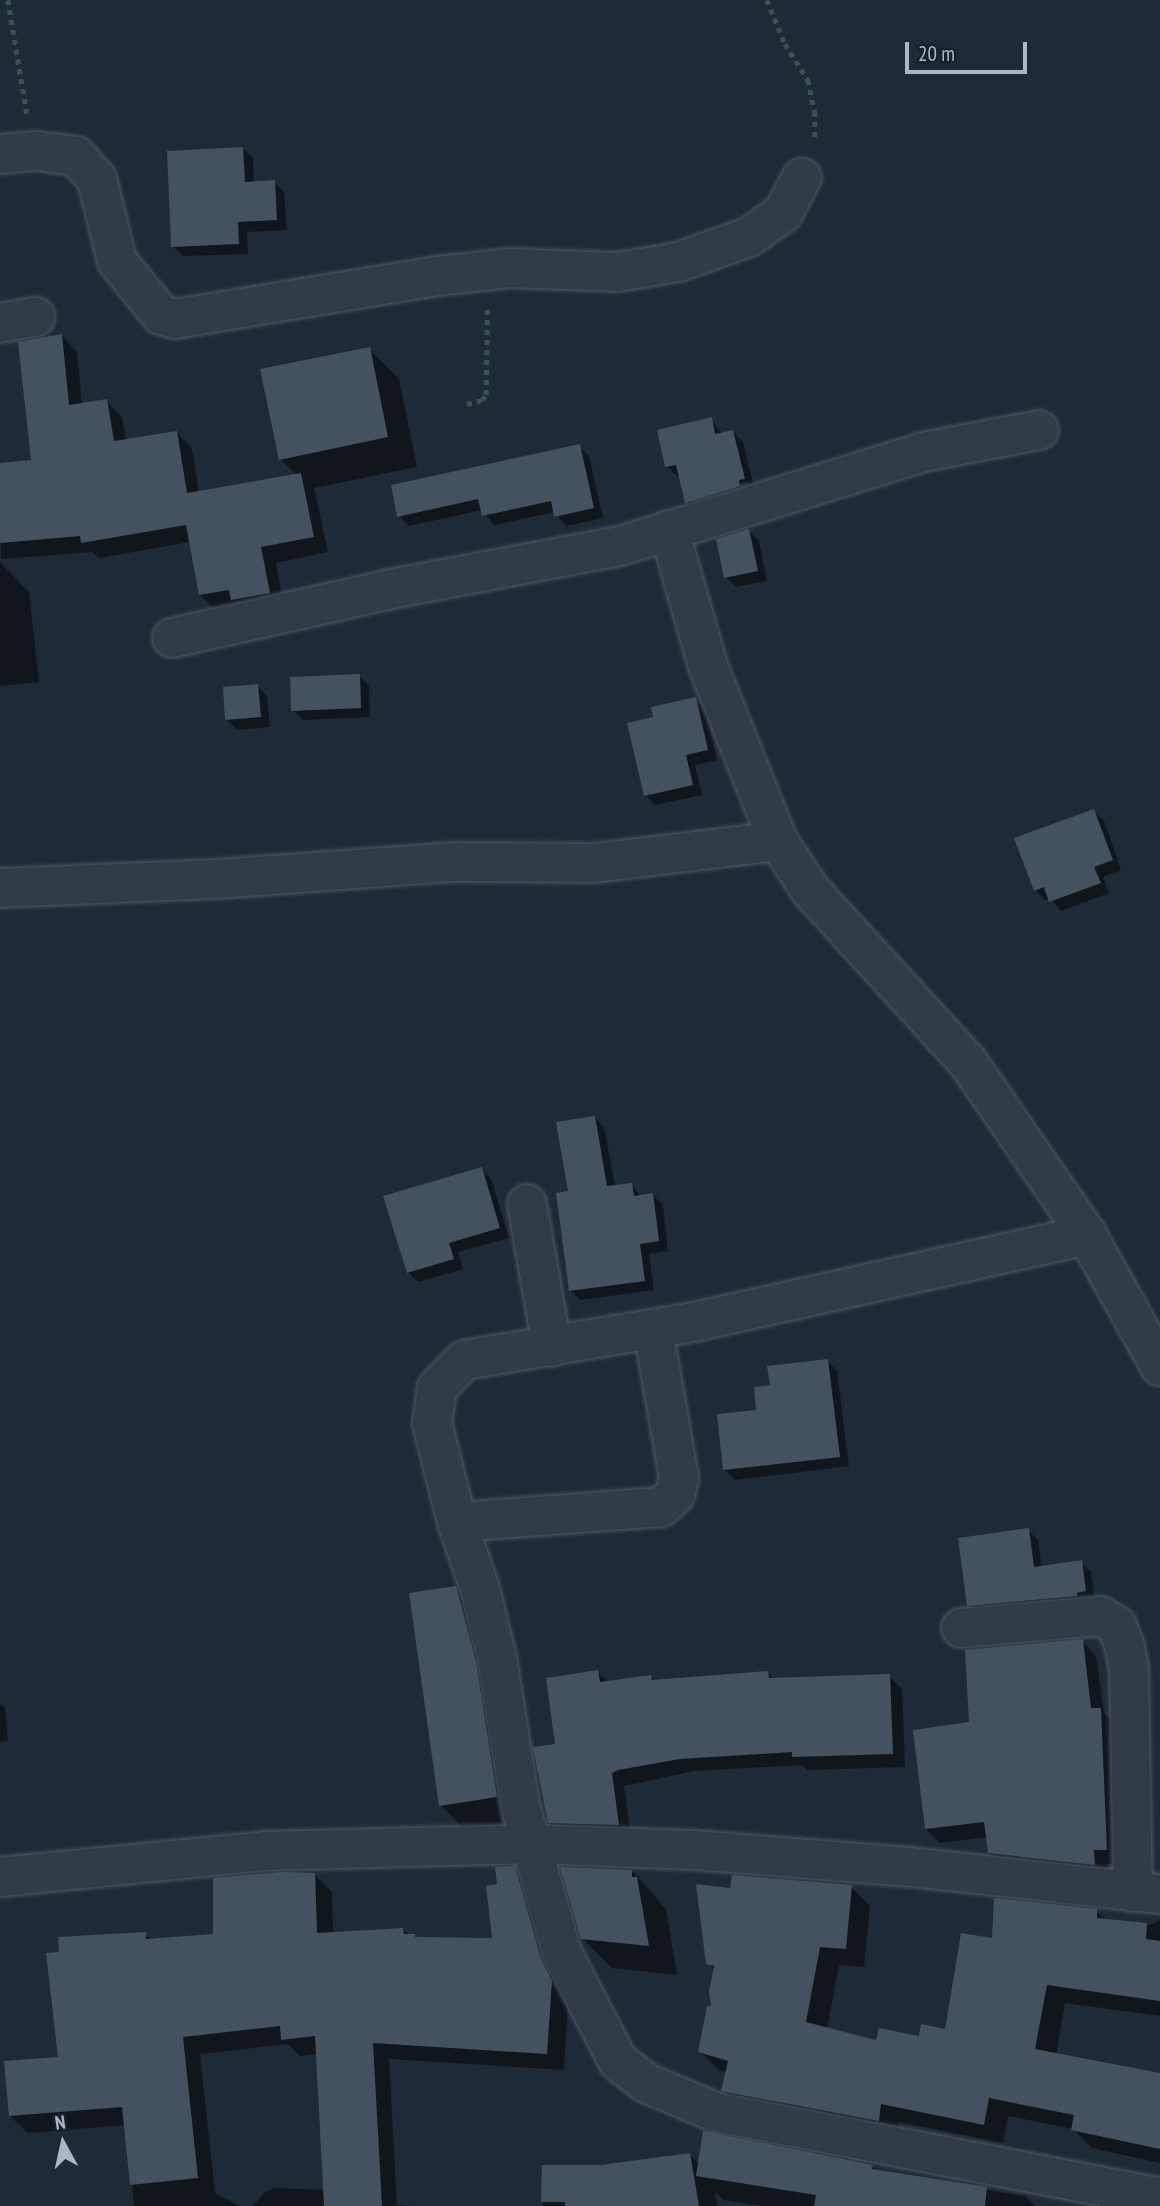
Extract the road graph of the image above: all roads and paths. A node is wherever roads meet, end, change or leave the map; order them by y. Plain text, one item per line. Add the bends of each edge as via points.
1 (8, 0) edge
2 (767, 0) edge
3 (18, 152) edge
4 (802, 178) joint
5 (481, 272) junction
6 (467, 404) dead end
7 (1039, 430) dead end
8 (669, 530) junction
9 (172, 638) dead end
10 (778, 841) junction
11 (0, 888) edge
12 (527, 1204) dead end
13 (1087, 1235) junction
14 (653, 1329) junction
15 (552, 1347) junction
16 (1160, 1366) edge
17 (457, 1522) junction
18 (961, 1628) dead end
19 (530, 1844) junction
20 (0, 1877) edge
21 (1146, 1893) edge
22 (1160, 2198) edge

1 - 3 path via 21,84
2 - 4 path via 785,44 808,80 815,112 815,142
3 - 5 street via 76,156 97,179 117,261 161,314 175,319 438,275
4 - 5 street via 782,213 749,237 678,262 617,272 509,268
5 - 6 path via 487,309 487,382 482,400
7 - 8 street via 923,452
8 - 9 street via 621,546 401,587
8 - 10 street via 708,666
10 - 11 street via 594,863 455,862
10 - 13 street via 811,891 967,1060
12 - 15 street
13 - 14 street
13 - 16 street
14 - 15 street
14 - 17 street via 679,1478 675,1495 661,1507
15 - 17 street via 464,1360 437,1388 432,1423
17 - 19 street via 497,1658
18 - 21 street via 1100,1616 1117,1626 1129,1670
19 - 20 street via 265,1851
19 - 21 street via 694,1850 911,1867
19 - 22 street via 562,1953 618,2061 646,2083 715,2112

